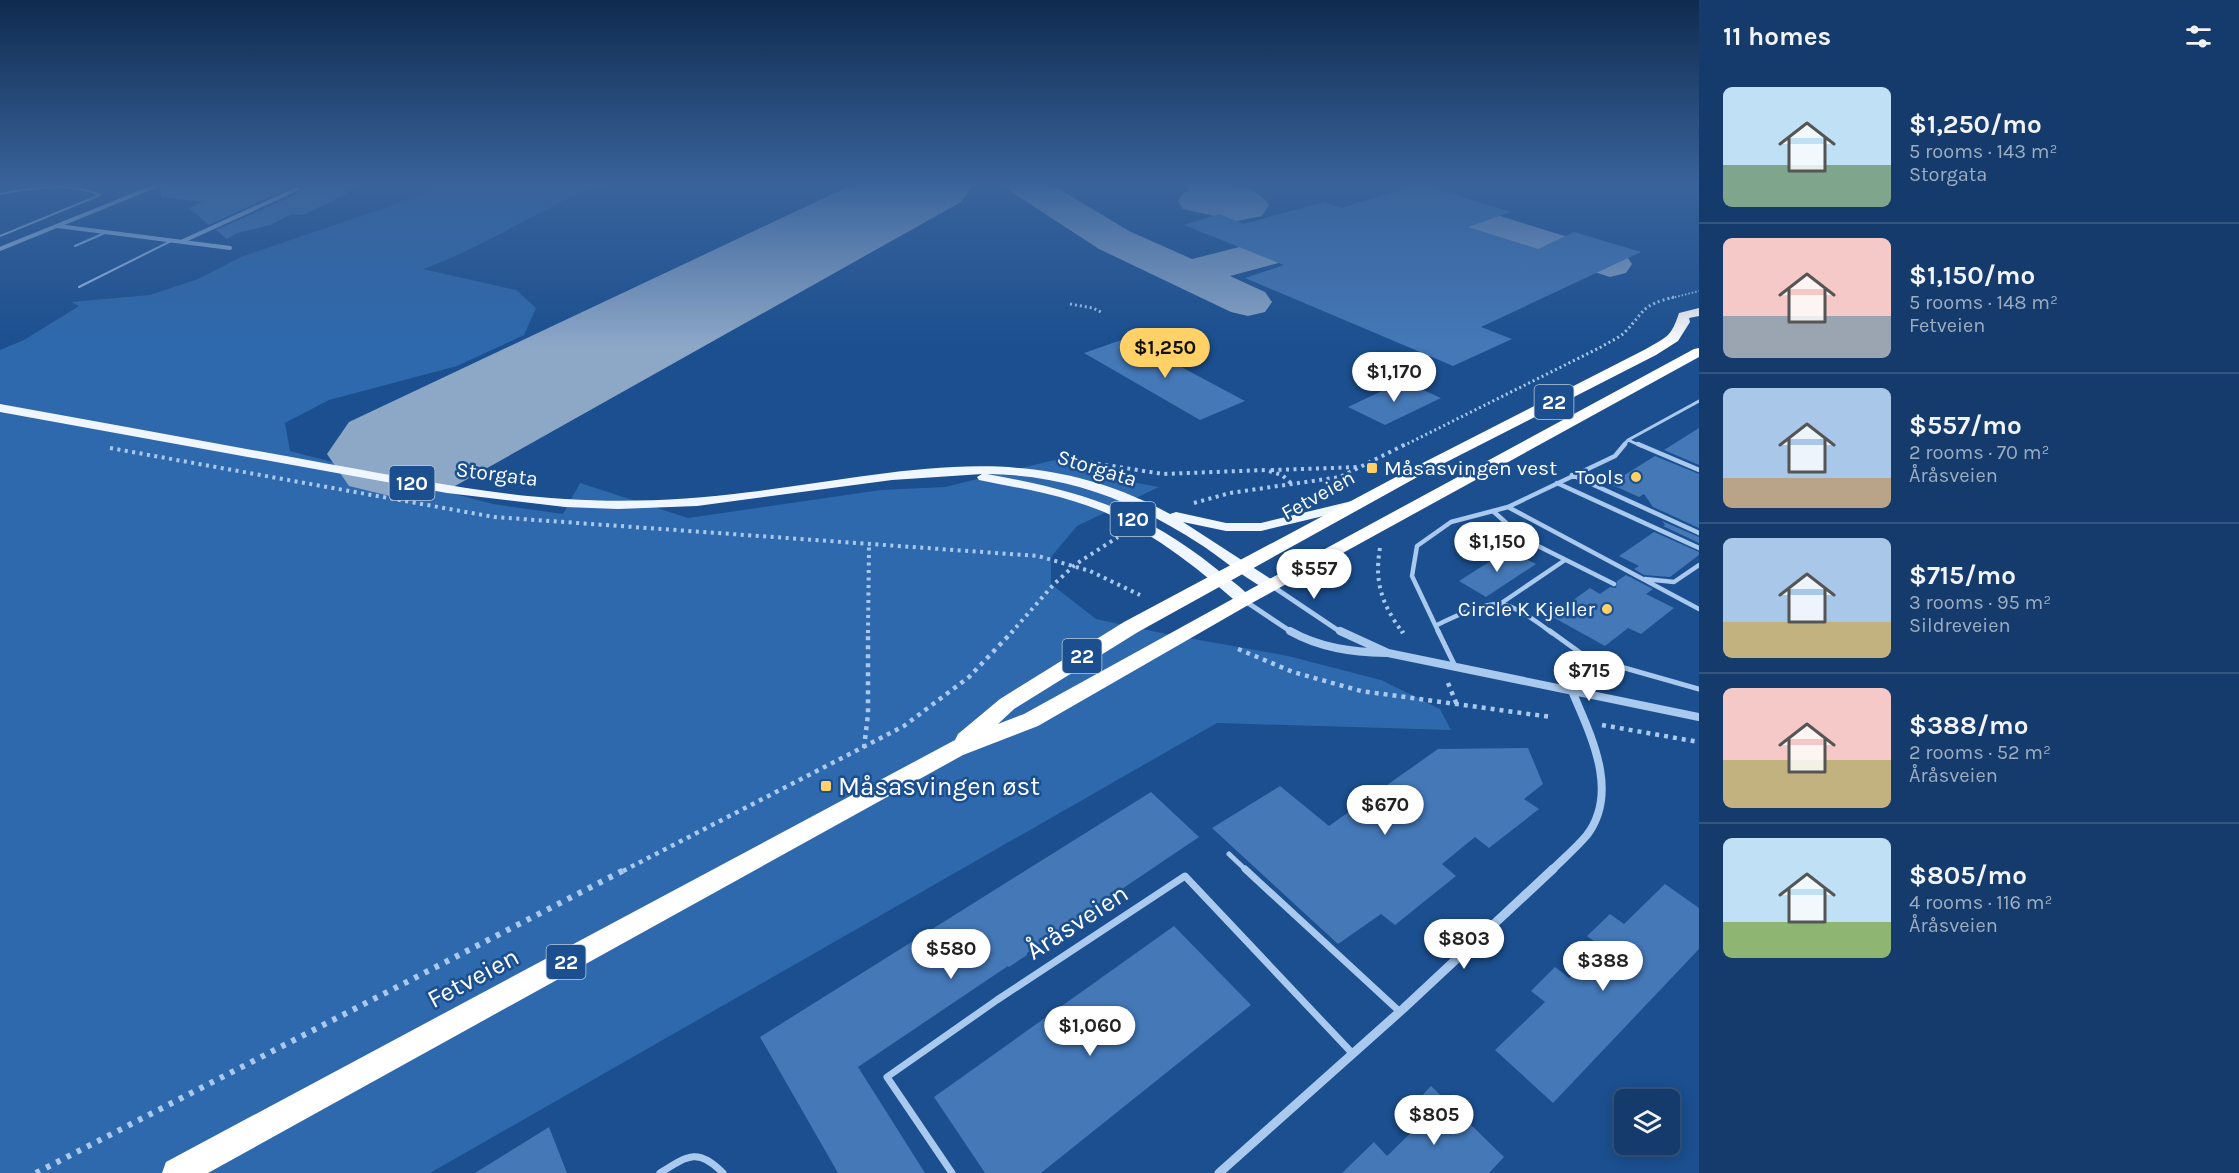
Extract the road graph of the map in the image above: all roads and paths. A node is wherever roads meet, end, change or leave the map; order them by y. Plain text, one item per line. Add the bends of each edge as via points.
1 (27, 238) edge
2 (94, 238) edge
3 (154, 238) edge
4 (189, 238) edge
5 (173, 240) junction
6 (182, 241) junction
7 (75, 246) dead end
8 (230, 248) dead end
9 (0, 249) edge
10 (79, 287) dead end
11 (1699, 291) edge
12 (1070, 304) dead end
13 (1101, 312) dead end
14 (1699, 312) edge
15 (1684, 322) junction
16 (1697, 331) dead end
17 (1699, 352) edge
18 (1699, 401) edge
19 (0, 408) edge
20 (1628, 441) junction
21 (1061, 459) dead end
22 (1362, 466) junction
23 (1264, 470) junction
24 (1699, 470) edge
25 (958, 471) junction
26 (1572, 475) junction
27 (1556, 483) junction
28 (1294, 486) junction
29 (1190, 504) dead end
30 (1358, 504) junction
31 (1508, 507) junction
32 (1156, 511) junction
33 (1493, 511) junction
34 (1699, 533) edge
35 (1118, 537) dead end
36 (1380, 547) dead end
37 (1699, 548) edge
38 (1565, 560) junction
39 (1076, 564) junction
40 (1699, 565) edge
41 (1245, 567) junction
42 (1640, 578) junction
43 (1220, 579) junction
44 (1614, 584) dead end
45 (1272, 586) junction
46 (1140, 595) dead end
47 (1244, 600) junction
48 (1500, 604) junction
49 (1699, 609) edge
50 (1437, 625) junction
51 (1403, 633) dead end
52 (1238, 649) dead end
53 (1388, 653) junction
54 (1586, 657) junction
55 (1455, 666) junction
56 (1444, 677) dead end
57 (1699, 689) edge
58 (1572, 691) junction
59 (1457, 705) junction
60 (1551, 717) dead end
61 (1699, 717) edge
62 (1602, 725) dead end
63 (1699, 741) edge
64 (864, 748) junction
65 (955, 749) junction
66 (1229, 854) dead end
67 (1400, 1012) junction
68 (1353, 1054) junction
69 (36, 1173) edge
70 (177, 1173) edge
71 (660, 1173) edge
72 (723, 1173) edge
73 (951, 1173) edge
74 (1219, 1173) edge

1 - 9 street
2 - 7 lane
3 - 5 street
4 - 6 street
5 - 6 street
5 - 10 lane
6 - 8 street
11 - 22 path via 1652,303 1624,333 1601,347
12 - 13 path
14 - 15 highway, 22 via 1683,316
15 - 16 highway
15 - 30 highway, Fetveien / 22 via 1674,338 1651,352
17 - 45 highway, Fetveien / 22
18 - 20 lane
19 - 25 main road, Storgata / 120 via 419,484 568,503 697,502 871,478
20 - 24 lane
20 - 26 lane via 1615,456
21 - 23 path via 1163,474
22 - 23 path
22 - 28 path via 1340,477
23 - 28 path via 1282,475
25 - 32 main road, Storgata / 120 via 1036,471 1061,476
25 - 43 main road, Storgata / 120 via 1101,505 1158,534
26 - 27 lane
26 - 34 lane
27 - 31 lane
27 - 37 lane
28 - 29 path via 1222,495
30 - 32 main road via 1261,527 1212,525
30 - 41 highway, Fetveien / 22
31 - 33 lane
31 - 42 lane
32 - 41 main road, Storgata / 120
33 - 38 lane via 1524,539
33 - 50 lane via 1451,522 1417,546 1412,576
35 - 39 path
36 - 51 path via 1378,591
38 - 44 lane
38 - 48 lane
39 - 46 path
39 - 64 path via 969,677 904,726
39 - 64 path via 1017,553 869,543 868,714
40 - 42 lane via 1674,582
41 - 43 highway, Fetveien / 22
41 - 45 main road, Storgata / 120
42 - 49 lane
43 - 47 main road, Storgata / 120
43 - 65 highway, Fetveien / 22 via 1122,632 1007,704
45 - 47 highway, Fetveien / 22
45 - 53 street via 1343,633
47 - 53 street via 1281,628 1330,649
47 - 65 highway, Fetveien / 22 via 1031,720
48 - 50 lane via 1460,614
48 - 54 lane via 1532,618
50 - 55 lane
52 - 59 path via 1293,672 1361,692
53 - 55 street
54 - 57 lane
54 - 58 lane
55 - 58 street
56 - 59 path
58 - 61 street
58 - 67 street via 1602,772 1600,800 1589,831
59 - 60 path
62 - 63 path
64 - 69 path
65 - 70 highway, Fetveien / 22
66 - 67 lane
67 - 68 street
68 - 73 lane, Åråsveien via 1185,876 887,1077
68 - 74 street
71 - 72 lane via 690,1156 700,1155 711,1159

